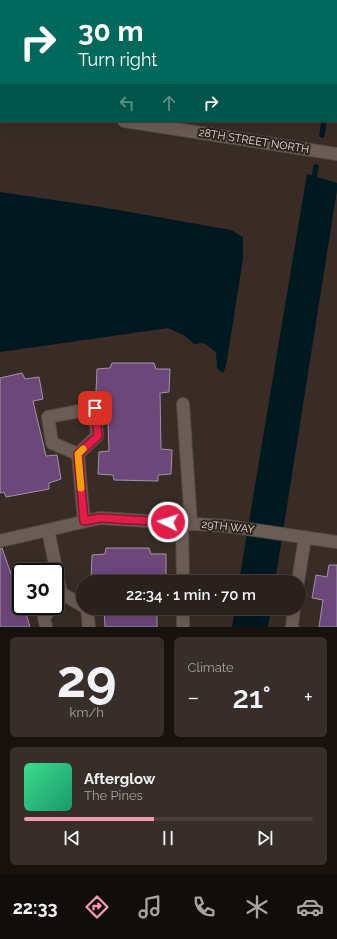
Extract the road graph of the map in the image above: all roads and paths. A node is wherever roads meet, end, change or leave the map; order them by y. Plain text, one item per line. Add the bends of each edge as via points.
1 (130, 122) edge
2 (337, 154) edge
3 (183, 404) dead end
4 (78, 454) junction
5 (84, 521) junction
6 (187, 524) junction
7 (48, 530) junction
8 (305, 537) junction
9 (0, 541) edge
10 (337, 542) edge
11 (53, 563) edge
12 (183, 575) edge
13 (299, 575) edge
14 (64, 600) edge
15 (76, 604) edge
16 (46, 615) edge
17 (88, 615) edge
18 (183, 615) edge
19 (293, 615) edge
20 (183, 625) dead end
21 (46, 627) edge
22 (89, 627) edge
23 (292, 627) edge

1 - 2 street, 28TH STREET NORTH
3 - 6 street
4 - 4 street via 52,443 48,417 95,408 98,436
4 - 5 street
5 - 6 street, 29TH WAY via 100,518
5 - 7 street, 29TH WAY
6 - 8 street, 29TH WAY via 227,526
6 - 12 street
7 - 9 street, 29TH WAY
7 - 11 street
8 - 10 street, 29TH WAY
8 - 13 street
14 - 15 street
16 - 21 street
17 - 22 street
18 - 20 street
19 - 23 street

